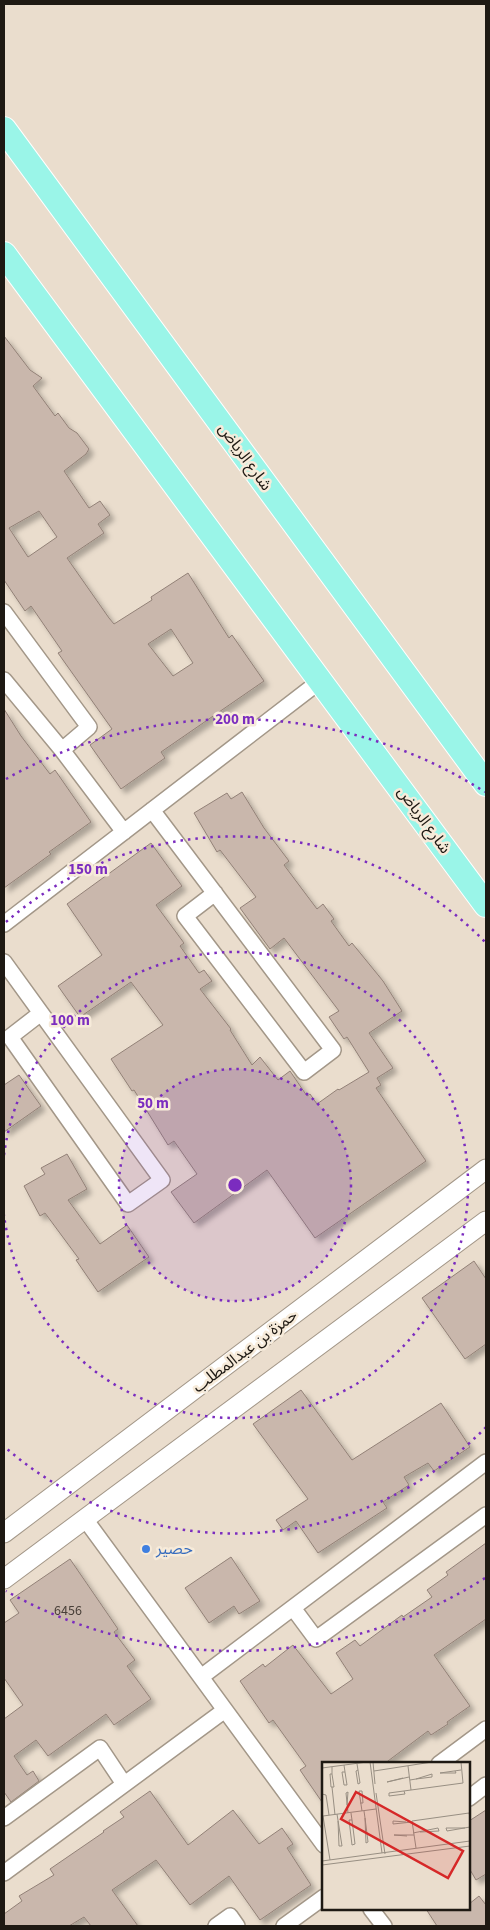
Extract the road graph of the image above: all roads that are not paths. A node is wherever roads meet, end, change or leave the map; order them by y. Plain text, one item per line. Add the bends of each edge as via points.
1 (4, 129) edge
2 (4, 254) edge
3 (4, 612) edge
4 (4, 680) edge
5 (320, 681) junction
6 (62, 750) junction
7 (486, 784) edge
8 (152, 810) junction
9 (124, 832) junction
10 (215, 893) junction
11 (486, 905) edge
12 (4, 924) edge
13 (4, 962) edge
14 (41, 1013) junction
15 (486, 1169) edge
16 (486, 1221) edge
17 (486, 1462) edge
18 (486, 1515) edge
19 (86, 1519) junction
20 (4, 1533) edge
21 (4, 1578) edge
22 (293, 1608) junction
23 (201, 1677) junction
24 (225, 1710) junction
25 (486, 1729) edge
26 (442, 1762) edge
27 (124, 1784) junction
28 (486, 1785) edge
29 (470, 1797) edge
30 (4, 1818) edge
31 (322, 1842) edge
32 (4, 1873) edge
33 (322, 1898) edge
34 (372, 1910) edge
35 (216, 1926) edge
36 (237, 1926) edge
37 (284, 1926) edge
38 (384, 1926) edge

1 - 7 main road, شارع الرياض
2 - 5 main road, شارع الرياض
3 - 6 street via 89,727
4 - 6 street
5 - 8 street
5 - 11 main road, شارع الرياض
6 - 9 street
8 - 9 street
8 - 10 street
9 - 12 street
10 - 10 street via 333,1050 304,1072 185,916
13 - 14 street
14 - 14 street via 162,1180 128,1204 10,1037
15 - 20 street, حمزة بن عبدالمطلب
16 - 19 street
17 - 22 street
18 - 22 street via 316,1639
19 - 21 street
19 - 23 street
22 - 23 street
23 - 24 street
24 - 27 street
24 - 31 street
25 - 26 street
27 - 30 street via 100,1748
27 - 32 street
28 - 29 street
33 - 37 street
34 - 38 street
35 - 36 street via 230,1916

